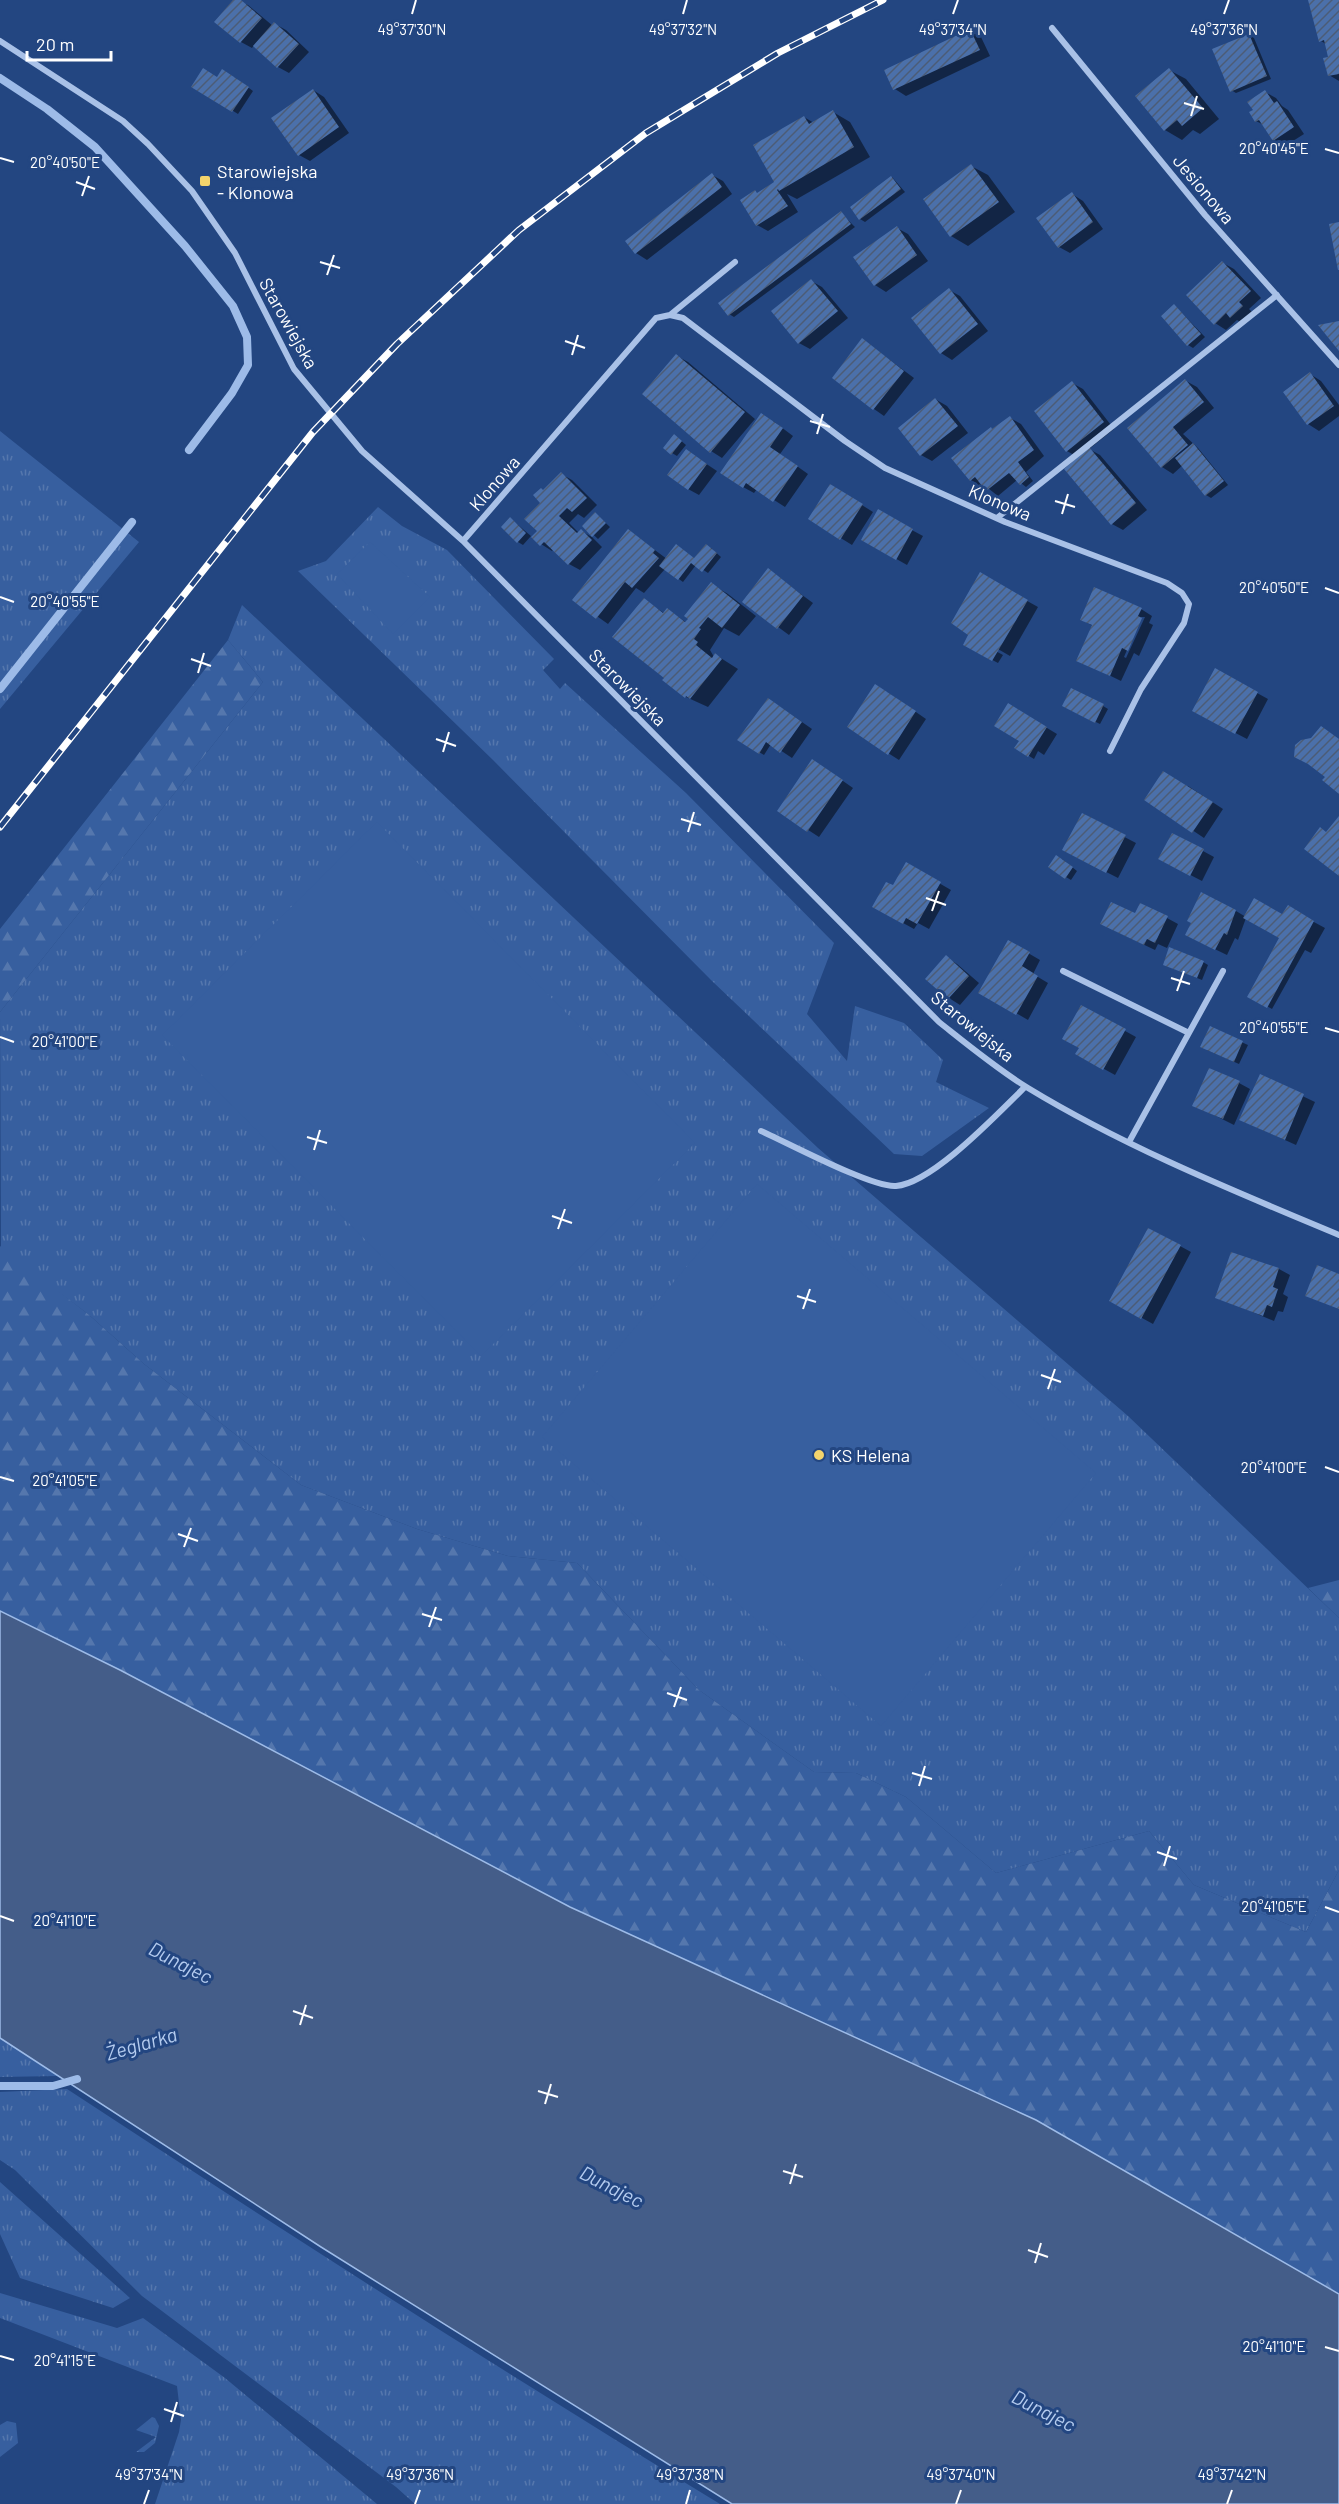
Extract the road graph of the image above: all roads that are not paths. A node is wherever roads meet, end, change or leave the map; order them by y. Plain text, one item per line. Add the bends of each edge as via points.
1 (1052, 28) dead end
2 (0, 41) edge
3 (735, 262) dead end
4 (1277, 295) junction
5 (670, 315) junction
6 (1339, 365) edge
7 (997, 518) junction
8 (463, 541) junction
9 (1110, 751) dead end
10 (1063, 971) dead end
11 (1222, 971) dead end
12 (1189, 1033) junction
13 (1025, 1087) junction
14 (761, 1131) dead end
15 (1129, 1142) junction
16 (1339, 1235) edge

1 - 4 street, Jesionowa via 1205,215
2 - 8 street, Starowiejska via 123,121 192,191 235,253 294,369 362,451
3 - 5 street, Klonowa
4 - 6 street, Jesionowa
4 - 7 street
5 - 7 street, Klonowa via 698,327 885,468
5 - 8 street, Klonowa via 656,318
7 - 9 street, Klonowa via 1167,583 1182,593 1189,604 1184,623 1141,689
8 - 13 street, Starowiejska via 939,1022
10 - 12 street
11 - 12 street
12 - 15 street
13 - 14 street via 941,1164 918,1180 896,1186 875,1183
13 - 15 street, Starowiejska
15 - 16 street, Starowiejska

